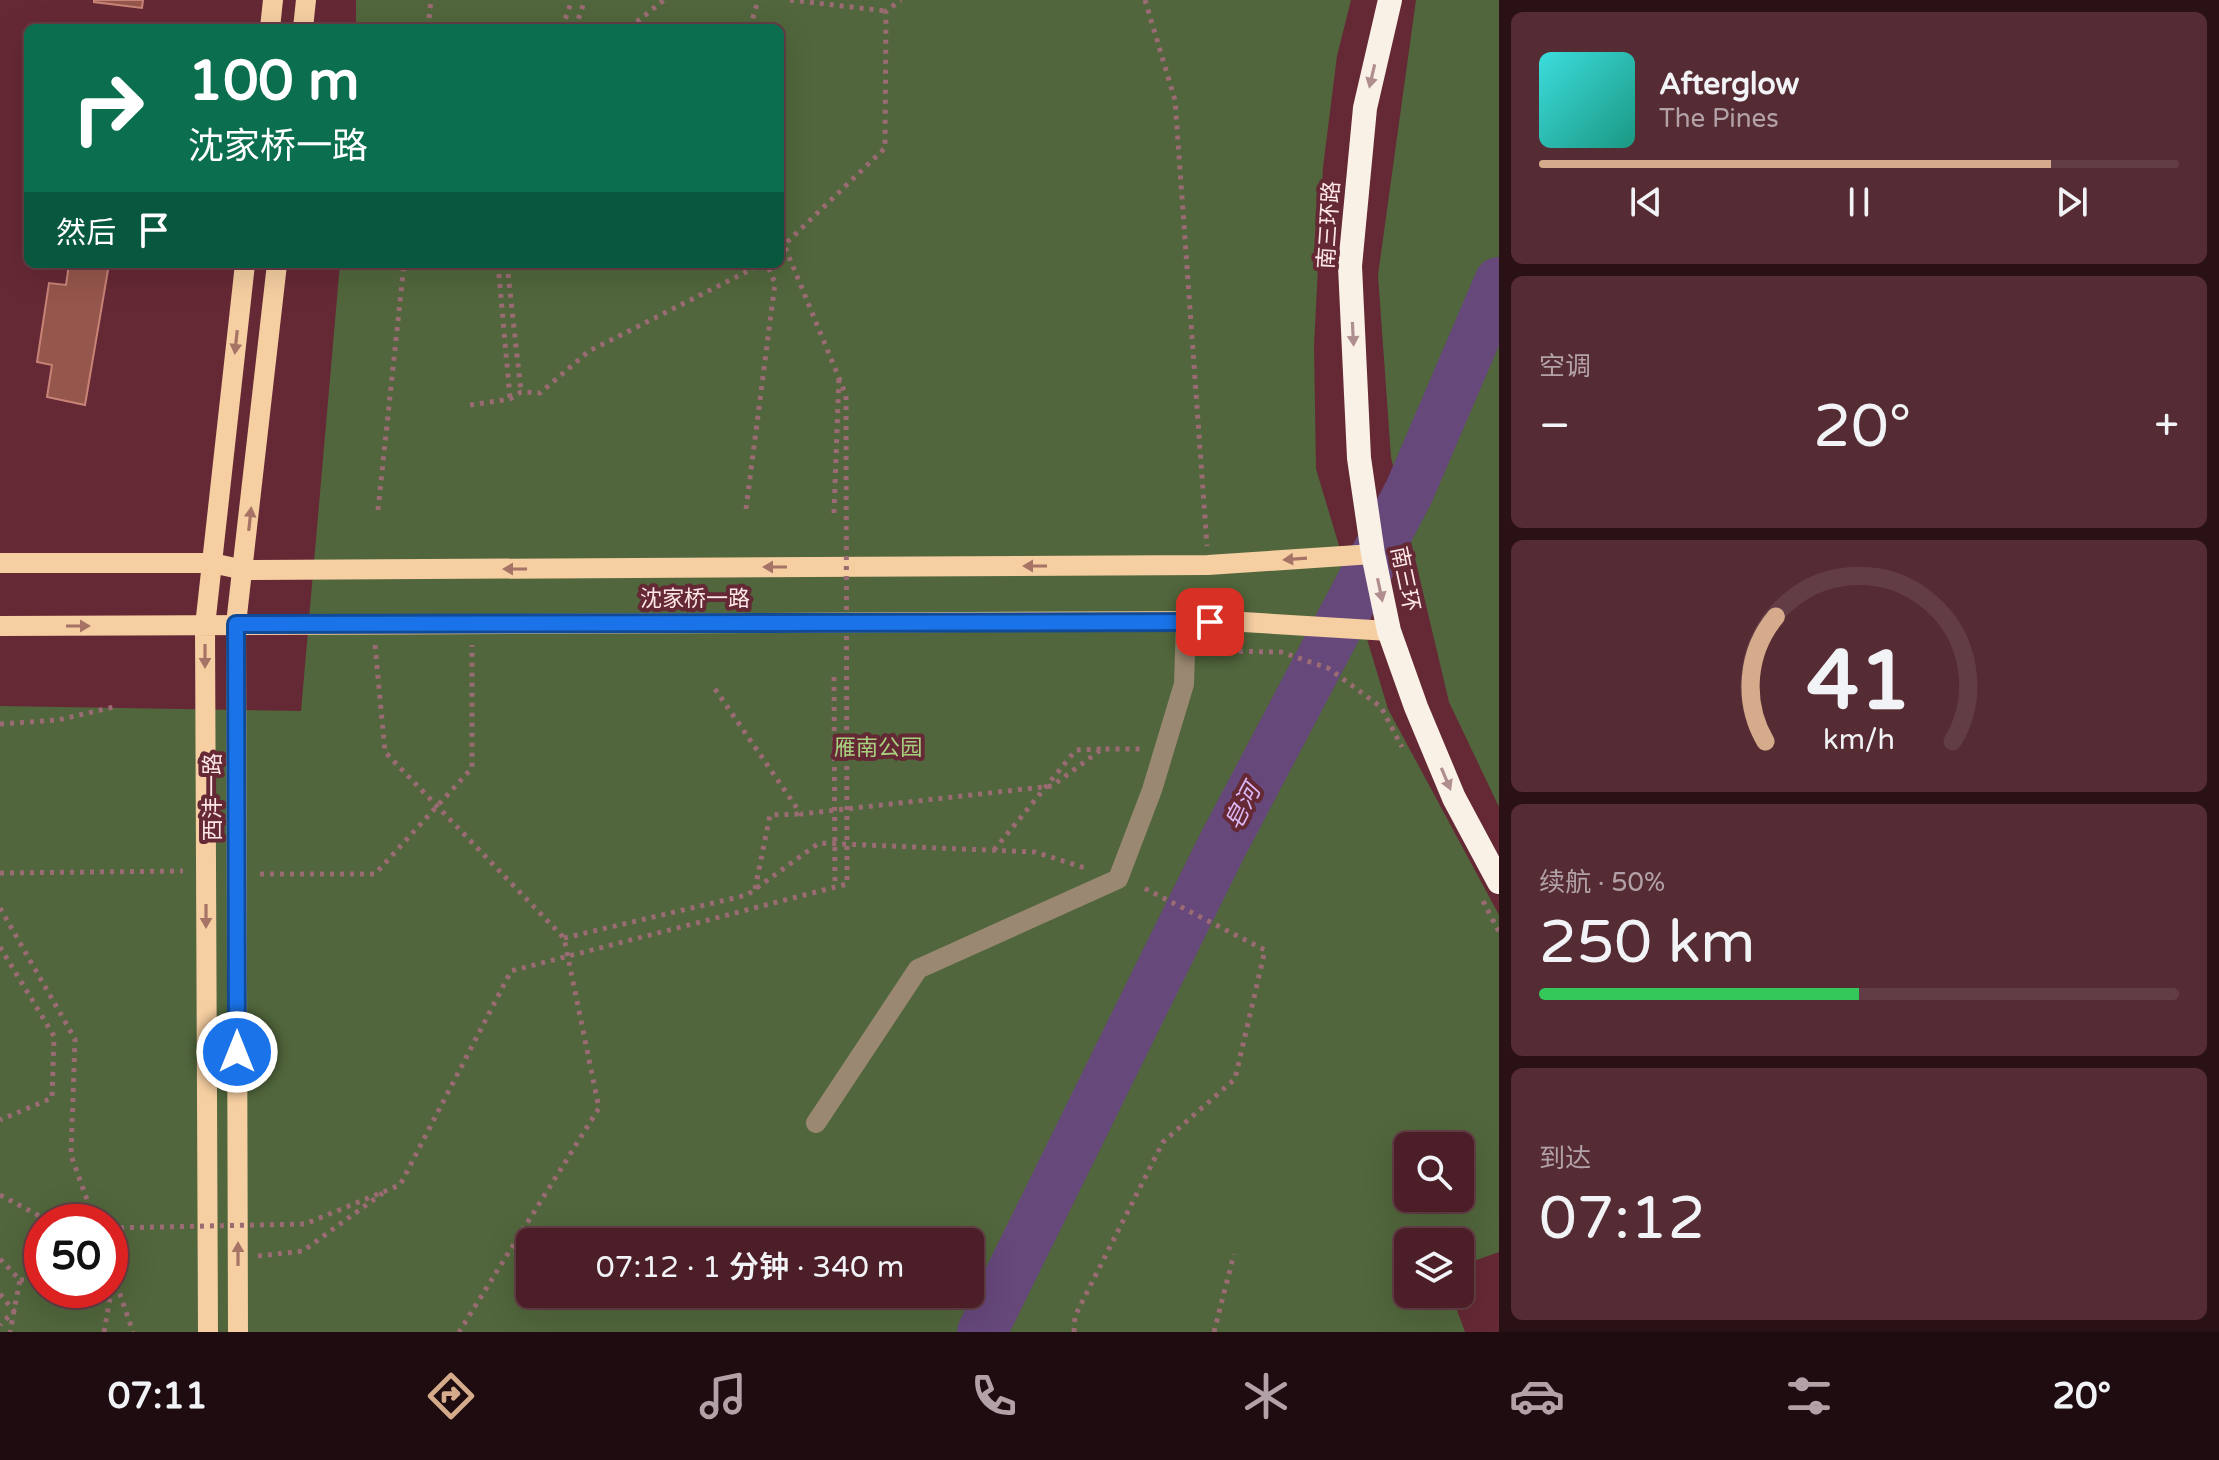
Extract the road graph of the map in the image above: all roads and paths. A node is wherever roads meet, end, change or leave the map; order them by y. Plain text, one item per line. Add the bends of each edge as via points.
1 (273, 0) edge
2 (306, 0) edge
3 (431, 0) edge
4 (572, 0) edge
5 (585, 0) edge
6 (664, 0) edge
7 (758, 0) edge
8 (790, 0) edge
9 (901, 0) edge
10 (1145, 0) edge
11 (1390, 0) edge
12 (886, 11) junction
13 (270, 24) edge
14 (303, 24) edge
15 (428, 24) edge
16 (563, 24) edge
17 (576, 24) edge
18 (634, 24) edge
19 (751, 24) edge
20 (784, 245) edge
21 (784, 245) edge
22 (245, 268) edge
23 (277, 268) edge
24 (404, 268) edge
25 (498, 268) edge
26 (507, 268) edge
27 (756, 268) edge
28 (766, 268) edge
29 (839, 376) junction
30 (521, 392) junction
31 (510, 399) junction
32 (470, 405) dead end
33 (1359, 458) joint
34 (746, 509) dead end
35 (378, 510) dead end
36 (834, 513) dead end
37 (1373, 554) junction
38 (0, 563) edge
39 (212, 563) junction
40 (1208, 565) junction
41 (244, 570) junction
42 (1186, 622) junction
43 (1218, 622) junction
44 (236, 624) junction
45 (373, 624) junction
46 (472, 624) junction
47 (0, 626) edge
48 (205, 626) junction
49 (1389, 631) junction
50 (1328, 668) dead end
51 (834, 677) dead end
52 (715, 689) dead end
53 (114, 707) dead end
54 (0, 724) edge
55 (1102, 749) junction
56 (1164, 749) junction
57 (1043, 787) junction
58 (437, 806) junction
59 (801, 814) junction
60 (994, 850) junction
61 (206, 870) junction
62 (0, 873) edge
63 (237, 874) junction
64 (1118, 879) junction
65 (1499, 882) edge
66 (835, 887) junction
67 (755, 889) junction
68 (0, 908) edge
69 (564, 938) junction
70 (0, 947) edge
71 (0, 1120) edge
72 (816, 1123) dead end
73 (387, 1190) junction
74 (0, 1195) edge
75 (89, 1204) edge
76 (24, 1208) edge
77 (128, 1228) edge
78 (1234, 1254) dead end
79 (0, 1259) edge
80 (238, 1259) junction
81 (20, 1280) junction
82 (24, 1280) edge
83 (0, 1294) edge
84 (107, 1308) edge
85 (124, 1308) edge
86 (14, 1311) junction
87 (0, 1325) edge
88 (10, 1332) edge
89 (104, 1332) edge
90 (133, 1332) edge
91 (208, 1332) edge
92 (238, 1332) edge
93 (459, 1332) edge
94 (1074, 1332) edge
95 (1214, 1332) edge

1 - 13 main road
2 - 14 main road
3 - 15 path
4 - 16 path
5 - 17 path
6 - 18 path
7 - 19 path
8 - 12 path
9 - 12 path
10 - 40 path via 1175,100
11 -> 33 highway, 南三环路 via 1365,108 1350,266
12 - 20 path via 885,148
21 - 29 path, bridge
22 -> 39 main road, 西沣一路
41 -> 23 main road, 西沣一路
24 - 35 path
25 - 31 path
26 - 30 path
27 - 30 path via 589,351 540,393
28 - 34 path via 775,283
29 - 36 path
29 - 66 path, bridge via 846,395 847,884
30 - 31 path
31 - 32 path
33 - 37 highway, 南三环
37 -> 40 main road, 沈家桥一路
37 -> 49 highway, 南三环
38 - 39 main road, 沈家桥一路
39 - 41 main road, 沈家桥一路
39 - 48 main road, 西沣一路
40 -> 41 main road, 沈家桥一路
41 - 44 main road, 西沣一路
42 - 43 main road, 沈家桥一路
42 - 46 main road, 沈家桥一路
42 - 56 lane via 1184,684
43 - 49 main road, 沈家桥一路
43 - 50 path via 1209,652 1281,652
44 - 45 main road, 沈家桥一路
44 - 48 main road, 沈家桥一路
44 - 63 main road, 西沣一路
45 - 46 main road, 沈家桥一路
45 - 58 path via 385,752
46 - 58 path via 472,768
47 -> 48 main road, 沈家桥一路
48 -> 61 main road, 西沣一路
49 -> 65 highway, 南三环 via 1454,798
51 - 66 path, bridge
52 - 59 path
53 - 54 path via 58,720
55 - 56 path
55 - 57 path via 1052,786
55 - 57 path via 1076,750
56 - 64 lane
57 - 59 path
57 - 60 path
58 - 63 path via 375,874
58 - 69 path
59 - 67 path via 770,815
60 - 64 path via 1035,852
60 - 67 path via 819,843
61 - 62 path
61 -> 91 main road, 西沣一路
80 -> 63 main road, 西沣一路
64 - 72 lane via 918,969
64 - 94 path via 1265,950 1235,1079 1163,1142 1075,1316
66 - 73 path, bridge via 511,971 400,1185
67 - 69 path
68 - 75 path via 75,1039 71,1155
69 - 93 path via 599,1108
70 - 71 path via 54,1036 52,1098
73 - 77 path, bridge via 305,1224
73 - 80 path, bridge via 303,1251
74 - 76 path
78 - 95 path
79 - 81 path
80 - 92 main road, 西沣一路
81 - 82 path
81 - 86 path
83 - 86 path
84 - 89 path
85 - 90 path
86 - 87 path
86 - 88 path

